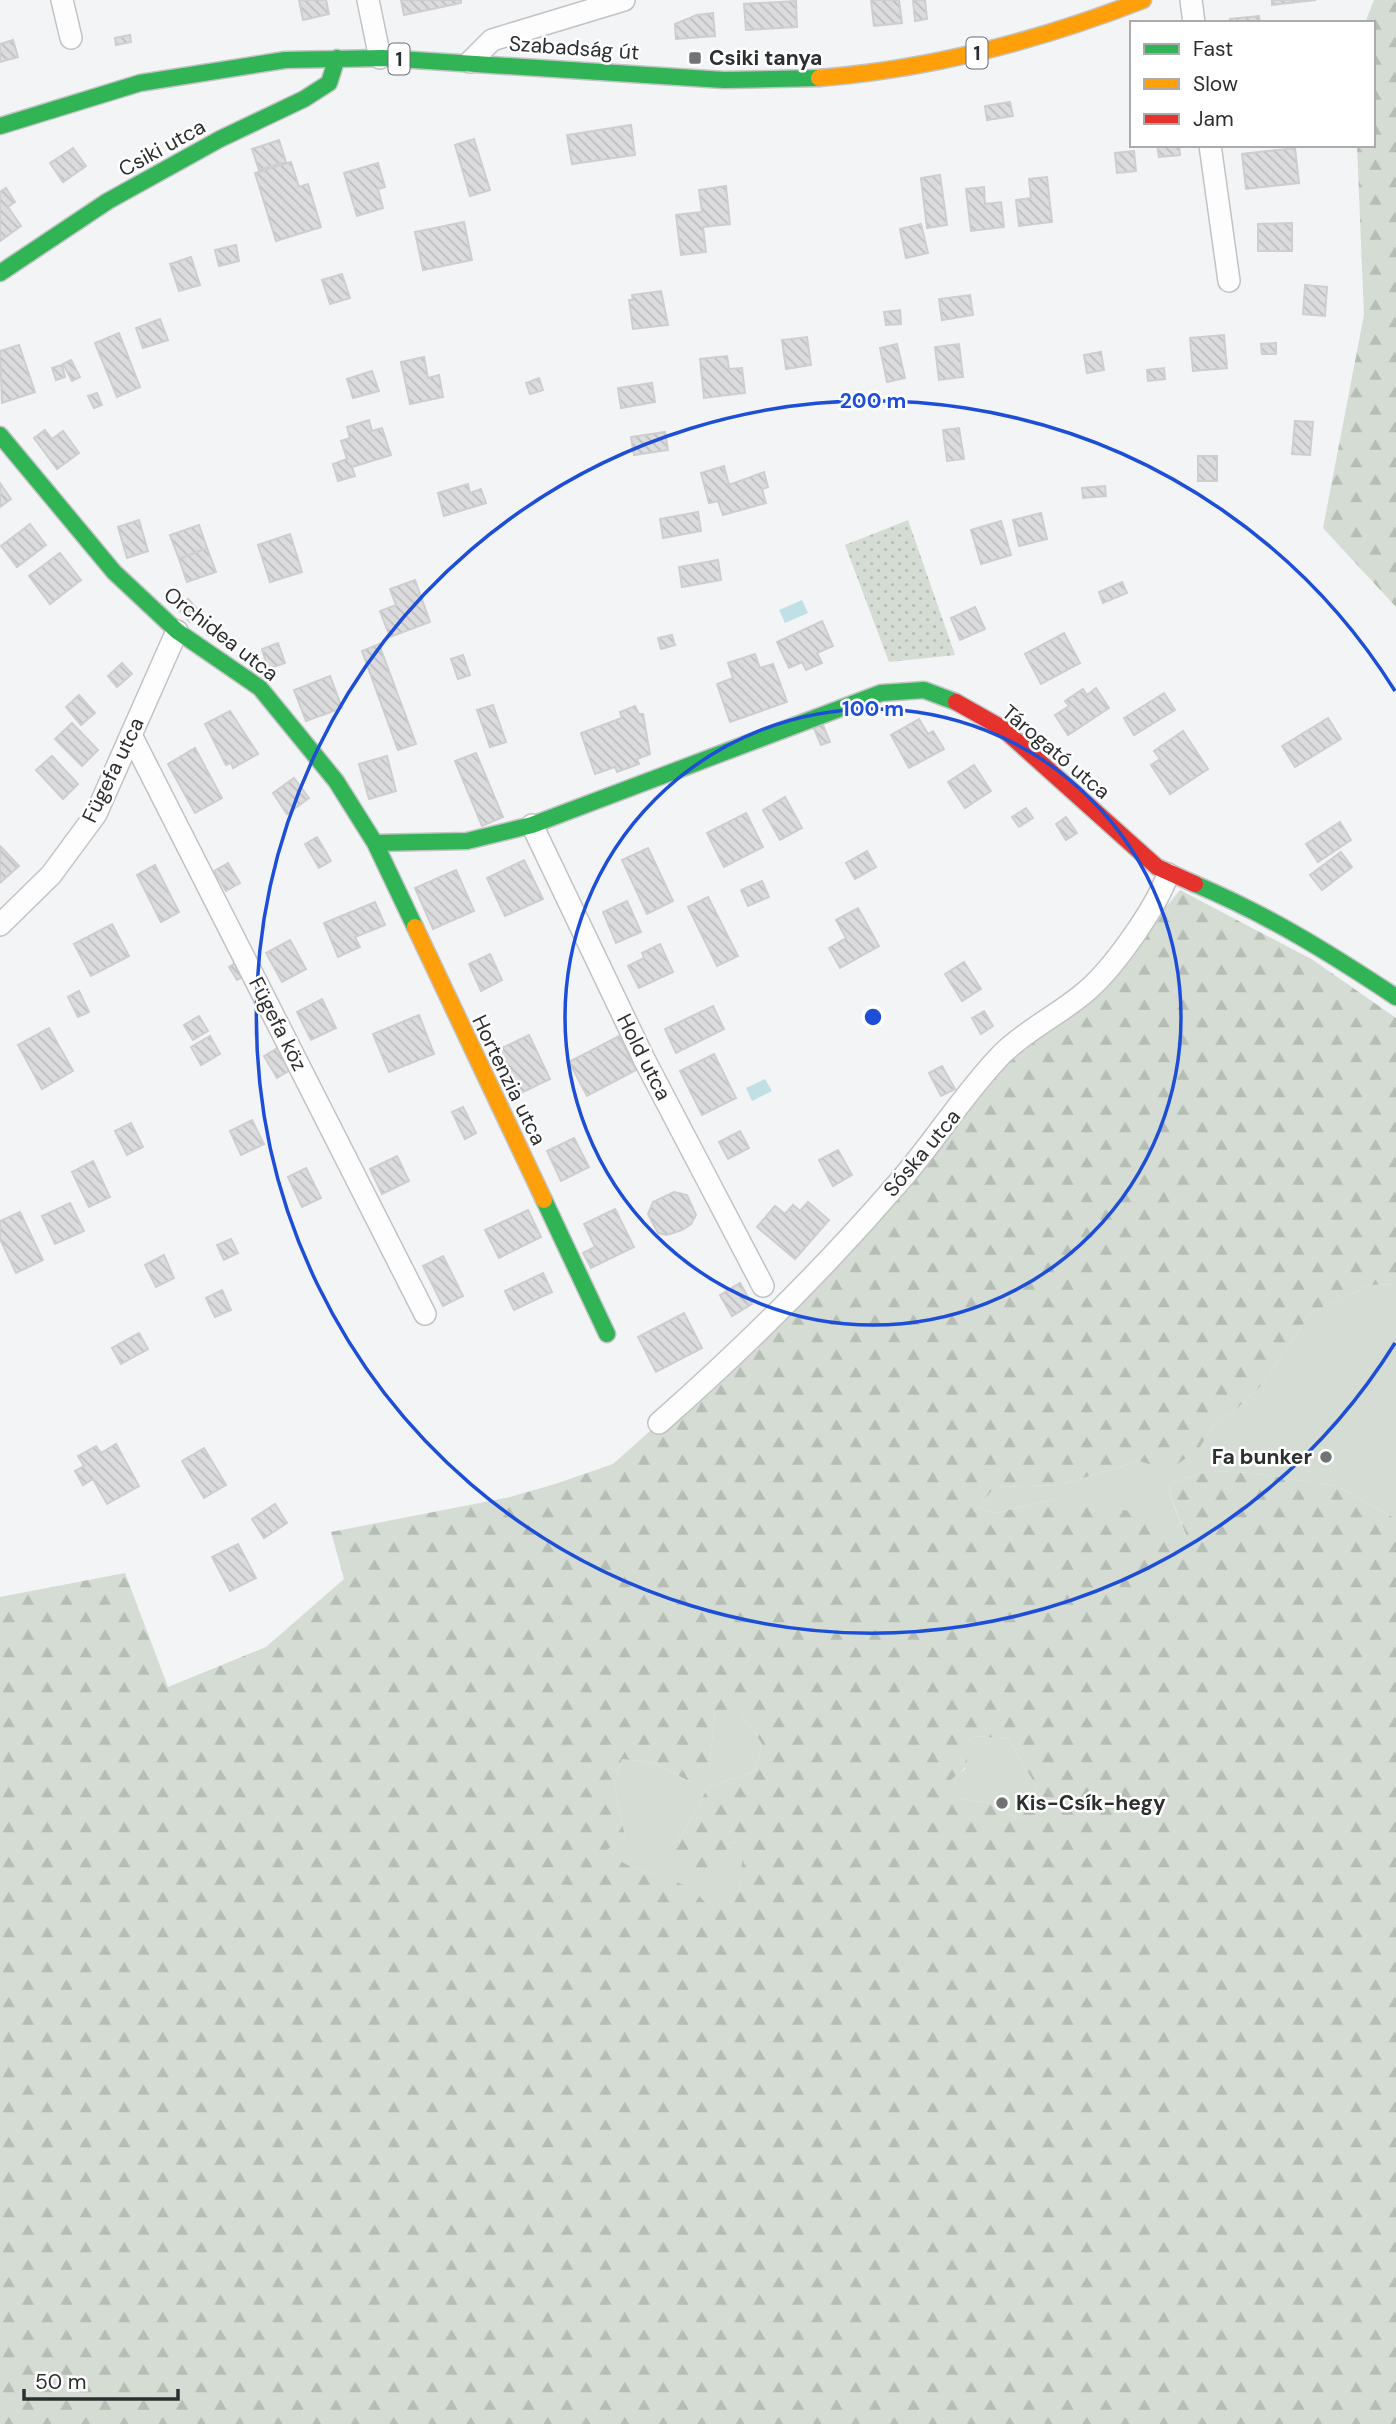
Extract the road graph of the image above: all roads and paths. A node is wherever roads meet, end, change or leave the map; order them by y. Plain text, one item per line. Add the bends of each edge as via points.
1 (62, 0) edge
2 (368, 0) edge
3 (624, 0) edge
4 (1143, 0) edge
5 (1191, 0) edge
6 (1194, 21) edge
7 (71, 38) dead end
8 (337, 58) junction
9 (380, 58) junction
10 (470, 62) junction
11 (0, 126) edge
12 (1210, 147) edge
13 (0, 274) edge
14 (1229, 281) dead end
15 (0, 435) edge
16 (177, 631) junction
17 (131, 735) junction
18 (532, 825) junction
19 (375, 843) junction
20 (1168, 874) junction
21 (0, 925) edge
22 (1396, 998) edge
23 (763, 1286) dead end
24 (425, 1314) dead end
25 (607, 1334) dead end
26 (659, 1423) dead end

1 - 7 street
2 - 9 street
3 - 10 street via 492,40
4 - 10 street, Szabadság út / 1 via 985,52 856,76 749,80
5 - 6 street
8 - 9 street, Szabadság út / 1
8 - 11 street, Szabadság út / 1 via 213,69 134,84 55,105
8 - 13 street, Csiki utca via 328,83 304,99 108,201
9 - 10 street, Szabadság út / 1
12 - 14 street
15 - 16 street, Orchidea utca via 114,572
16 - 17 street, Fügefa utca
16 - 19 street, Orchidea utca via 260,688 336,781
17 - 21 street, Fügefa utca via 96,814 51,875
17 - 24 street, Fügefa köz
18 - 19 street, Tárogató utca via 467,841
18 - 20 street, Tárogató utca via 881,693 924,690 952,700 1002,729
18 - 23 street, Hold utca via 644,1059
19 - 25 street, Hortenzia utca
20 - 22 street, Tárogató utca via 1262,913
20 - 26 street, Sóska utca via 1159,900 1098,980 1003,1053 898,1184 821,1267

